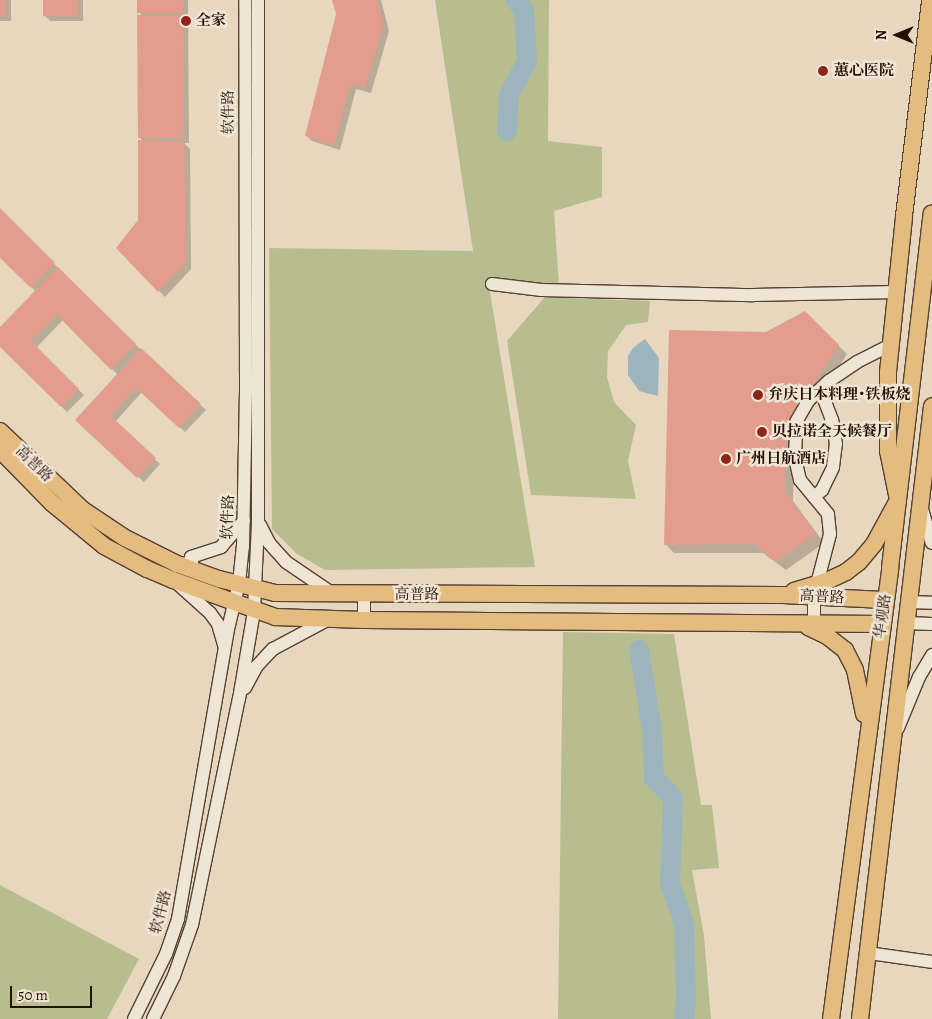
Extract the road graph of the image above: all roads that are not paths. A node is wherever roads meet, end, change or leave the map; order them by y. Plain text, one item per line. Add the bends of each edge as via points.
1 (245, 0) edge
2 (258, 0) edge
3 (930, 0) edge
4 (932, 213) edge
5 (492, 284) dead end
6 (896, 292) junction
7 (890, 345) junction
8 (818, 391) junction
9 (932, 406) edge
10 (0, 431) edge
11 (0, 450) edge
12 (932, 475) edge
13 (814, 497) junction
14 (898, 500) junction
15 (921, 500) junction
16 (244, 521) junction
17 (258, 522) junction
18 (932, 543) edge
19 (175, 572) junction
20 (239, 583) junction
21 (256, 589) junction
22 (815, 590) junction
23 (333, 594) junction
24 (364, 595) junction
25 (884, 600) junction
26 (234, 602) junction
27 (909, 602) junction
28 (932, 603) edge
29 (254, 611) junction
30 (327, 620) junction
31 (364, 620) junction
32 (906, 623) junction
33 (789, 624) junction
34 (881, 624) junction
35 (932, 624) edge
36 (814, 625) junction
37 (225, 649) junction
38 (932, 655) edge
39 (872, 692) junction
40 (898, 694) junction
41 (239, 699) junction
42 (867, 734) junction
43 (893, 739) junction
44 (868, 953) junction
45 (932, 962) edge
46 (134, 1019) edge
47 (153, 1019) edge
48 (831, 1019) edge
49 (860, 1019) edge

1 - 16 street, 软件路
2 - 17 street, 软件路
3 - 6 main road
4 - 14 main road, 华观路
5 - 6 street via 542,290 753,295
6 - 7 main road
7 - 8 street via 857,362
7 - 14 main road via 886,428
8 - 13 street via 832,420 836,444 833,467 822,490
8 - 13 street via 796,422 795,459 800,480
9 - 15 main road, 华观路
10 - 19 main road, 高普路 via 84,510
11 - 19 main road, 高普路 via 52,504 83,530 123,557
12 - 15 main road
13 - 22 street via 828,514 830,534
14 - 22 main road via 874,544 859,562
14 - 25 main road, 华观路
15 - 18 street
15 - 27 main road, 华观路
16 - 19 street via 221,547 191,557 192,563
16 - 20 street, 软件路
17 - 21 street, 软件路
17 - 23 street via 280,556
19 - 20 main road, 高普路
19 - 26 main road, 高普路
19 - 37 street via 210,613 223,636
20 - 21 main road, 高普路
20 - 26 street, 软件路
21 - 23 main road, 高普路
21 - 29 street, 软件路
22 - 24 main road, 高普路 via 783,595
22 - 25 main road, 高普路
22 - 36 street
23 - 24 main road, 高普路
24 - 31 street
25 - 34 main road, 华观路
26 - 29 main road, 高普路
26 - 37 street, 软件路
27 - 28 street
27 - 32 main road, 华观路
29 - 30 main road, 高普路 via 275,617
29 - 41 street, 软件路
30 - 31 main road, 高普路
30 - 41 street via 273,649 256,667
31 - 33 main road, 高普路
32 - 35 street
32 - 40 main road, 华观路
33 - 36 main road, 高普路
33 - 42 main road via 823,634 845,650 856,670
34 - 36 main road, 高普路
34 - 39 main road, 华观路
37 - 46 street, 软件路 via 178,919 166,954
38 - 43 street via 919,677
39 - 40 main road
39 - 42 main road, 华观路
40 - 43 main road, 华观路
41 - 47 street, 软件路 via 192,925 174,976
42 - 48 main road, 华观路
43 - 44 main road, 华观路
44 - 45 street
44 - 49 main road, 华观路

